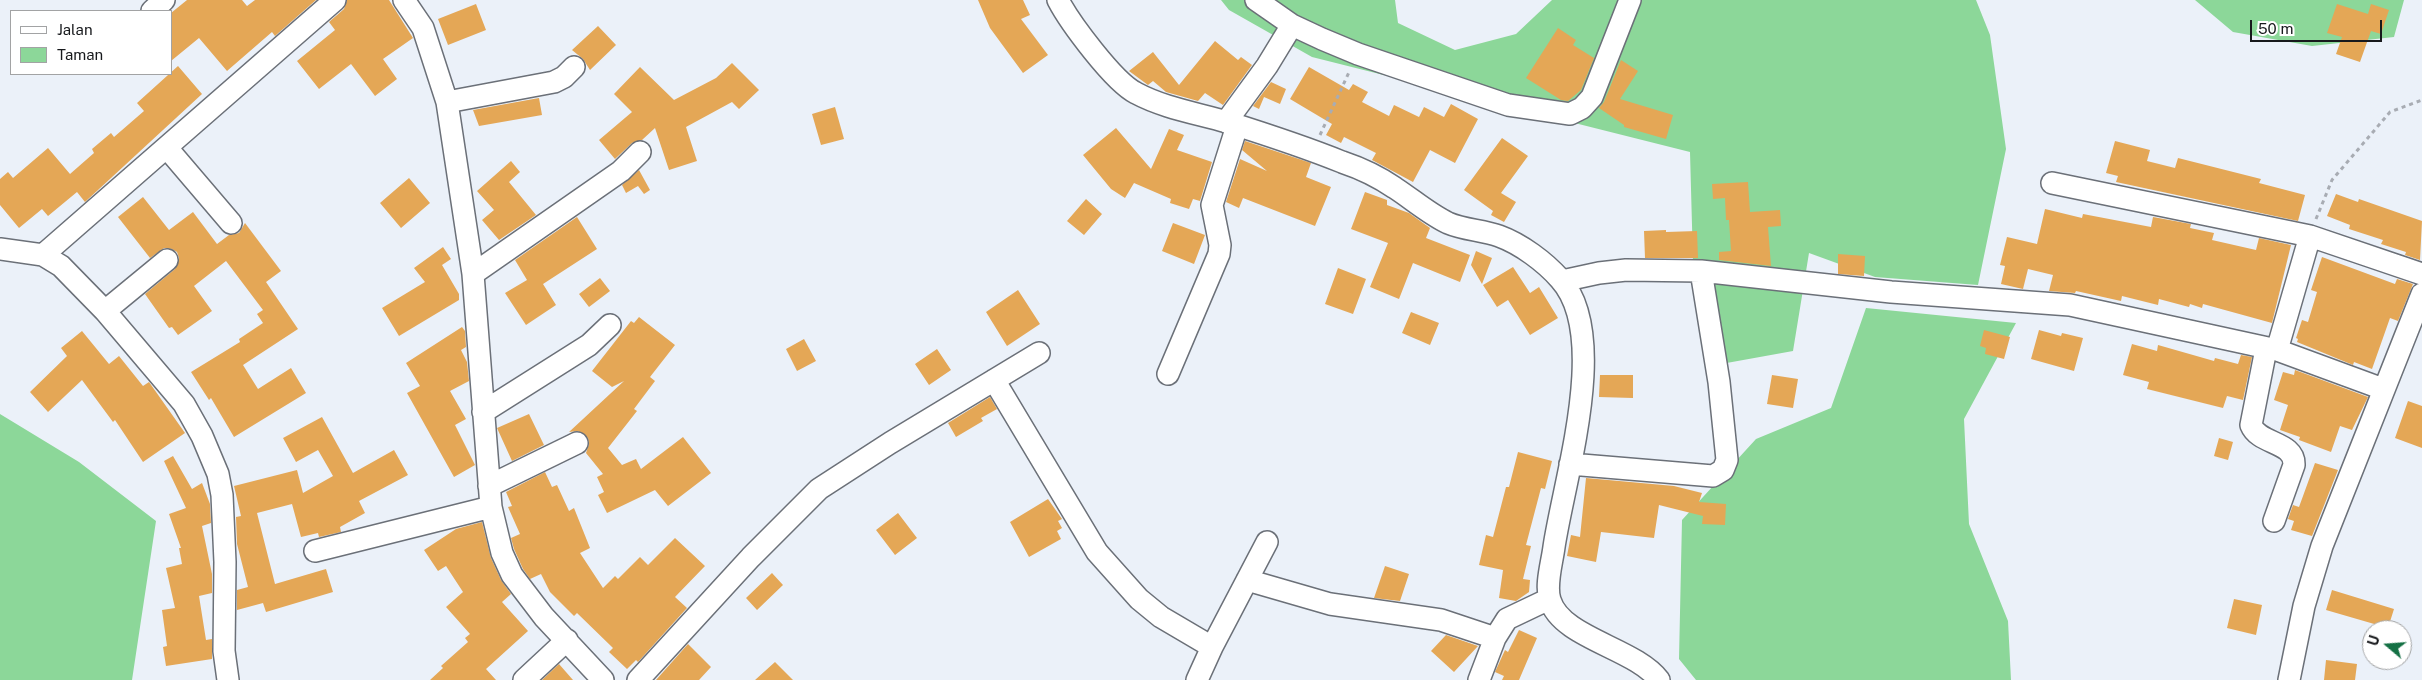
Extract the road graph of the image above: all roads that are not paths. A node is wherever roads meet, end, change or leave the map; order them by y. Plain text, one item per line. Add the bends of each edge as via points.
1 (164, 0) edge
2 (335, 0) edge
3 (404, 0) edge
4 (1058, 0) edge
5 (1256, 0) edge
6 (1630, 0) edge
7 (153, 10) edge
8 (1292, 25) junction
9 (574, 67) dead end
10 (448, 102) junction
11 (1232, 124) junction
12 (167, 148) junction
13 (640, 152) dead end
14 (2052, 183) dead end
15 (231, 223) dead end
16 (2310, 236) junction
17 (2, 252) edge
18 (43, 255) junction
19 (168, 260) dead end
20 (1701, 271) junction
21 (473, 274) junction
22 (2422, 274) edge
23 (1562, 281) junction
24 (2422, 294) edge
25 (105, 311) junction
26 (610, 325) dead end
27 (2272, 350) junction
28 (1039, 354) dead end
29 (1168, 374) dead end
30 (994, 380) junction
31 (2383, 389) junction
32 (483, 412) junction
33 (577, 442) dead end
34 (1570, 464) junction
35 (489, 486) junction
36 (491, 507) junction
37 (2274, 521) dead end
38 (1267, 542) dead end
39 (315, 551) dead end
40 (1248, 580) junction
41 (1549, 599) junction
42 (1495, 638) junction
43 (567, 640) junction
44 (1212, 646) junction
45 (228, 680) edge
46 (524, 680) edge
47 (603, 680) edge
48 (638, 680) edge
49 (1196, 680) edge
50 (1479, 680) edge
51 (1659, 680) edge
52 (2289, 680) edge

1 - 7 street
2 - 12 street
3 - 10 street via 423,28
4 - 11 street via 1109,71 1123,85 1172,108
5 - 8 street
6 - 8 street via 1592,97 1582,108 1570,114 1508,104 1358,54
8 - 11 street
9 - 10 street via 554,82
10 - 21 street
11 - 23 street via 1355,167 1391,185 1449,223 1499,236 1532,256
11 - 29 street via 1212,205 1220,254
12 - 15 street
12 - 18 street
13 - 21 street via 621,171
14 - 16 street
16 - 22 street
16 - 27 street
17 - 18 street
18 - 25 street via 61,266
19 - 25 street
20 - 23 street via 1626,270
20 - 27 street via 1891,292 2070,305
20 - 34 street via 1722,410 1727,460 1723,470 1713,476
21 - 32 street
23 - 34 street via 1578,317 1585,368
24 - 31 street
25 - 45 street via 184,404 218,474 222,495 224,651
26 - 32 street via 589,345
27 - 31 street
27 - 37 street via 2251,425 2257,436 2288,450 2294,458
28 - 30 street
30 - 44 street via 1097,552 1139,599 1161,617
30 - 48 street via 819,489 751,556
31 - 52 street via 2322,546 2304,606
32 - 35 street
33 - 35 street
34 - 41 street via 1549,581
35 - 36 street
36 - 39 street
36 - 43 street via 502,553 512,575 544,618
38 - 40 street
40 - 42 street via 1330,604 1441,620
40 - 44 street
41 - 42 street via 1507,619
41 - 51 street via 1569,624 1629,656
42 - 50 street
43 - 46 street
43 - 47 street
44 - 49 street

